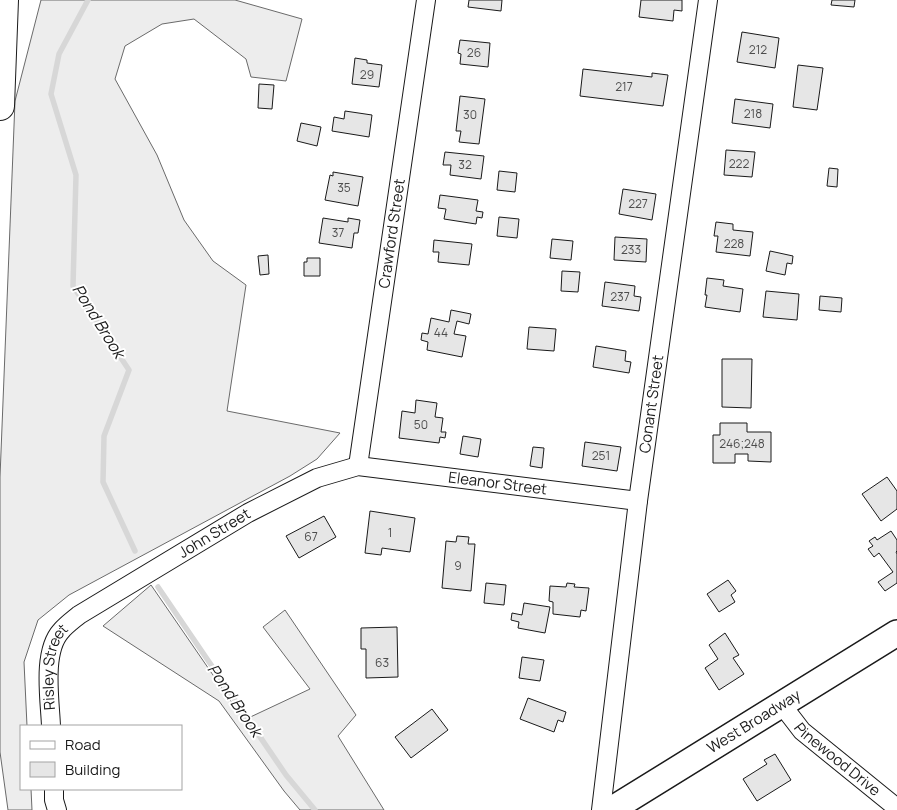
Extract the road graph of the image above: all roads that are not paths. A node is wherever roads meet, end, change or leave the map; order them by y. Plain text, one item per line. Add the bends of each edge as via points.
1 (4, 0) edge
2 (426, 0) edge
3 (708, 0) edge
4 (0, 106) edge
5 (358, 466) junction
6 (638, 501) junction
7 (79, 616) joint
8 (897, 633) edge
9 (782, 705) junction
10 (51, 725) edge
11 (54, 790) edge
12 (897, 808) edge
13 (57, 810) edge
14 (601, 810) edge
15 (611, 810) edge

1 - 4 highway
2 - 5 street, Crawford Street
3 - 6 street, Conant Street
5 - 6 street, Eleanor Street
5 - 7 street, John Street via 317,478 248,513
6 - 14 street, Conant Street
7 - 10 street, Risley Street via 61,631 53,644 48,669
8 - 9 main road, West Broadway
9 - 12 street, Pinewood Drive via 802,731
9 - 15 main road, West Broadway
11 - 13 street

